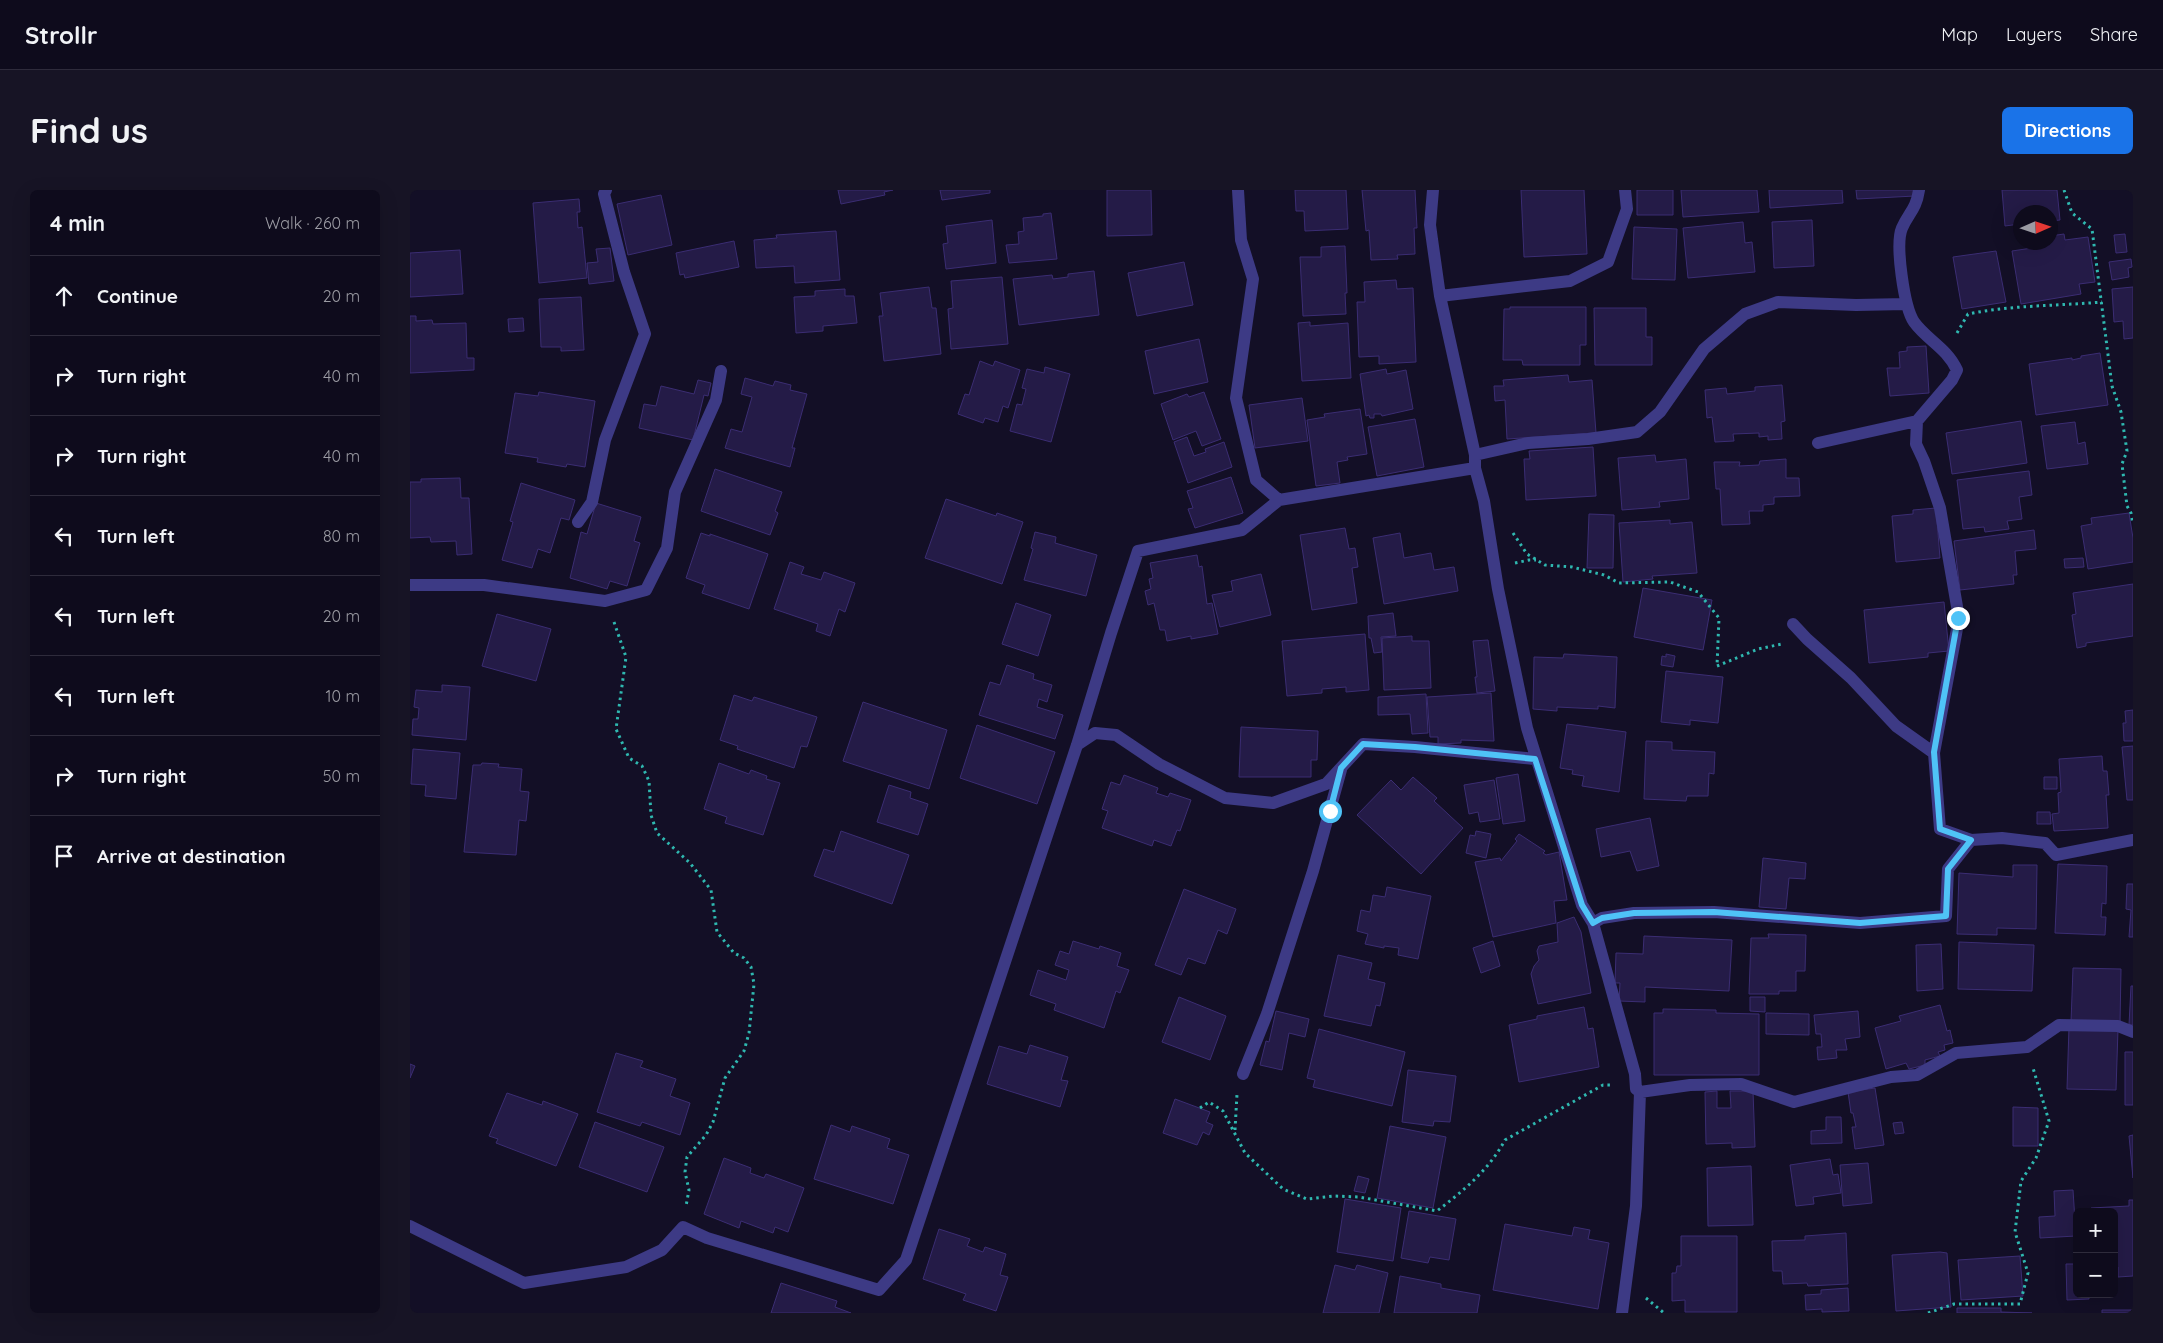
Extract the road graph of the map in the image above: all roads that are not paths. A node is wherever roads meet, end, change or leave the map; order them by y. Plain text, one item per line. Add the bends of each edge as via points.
1 (606, 190) edge
2 (1238, 190) edge
3 (1433, 190) edge
4 (1626, 190) edge
5 (1919, 190) edge
6 (1440, 296) junction
7 (1906, 304) junction
8 (721, 371) dead end
9 (1917, 421) junction
10 (1818, 443) dead end
11 (1475, 461) junction
12 (1279, 500) junction
13 (578, 522) dead end
14 (410, 585) edge
15 (1793, 624) dead end
16 (1077, 745) junction
17 (1934, 752) junction
18 (1535, 759) junction
19 (1341, 768) junction
20 (1971, 840) junction
21 (2133, 840) edge
22 (1593, 923) junction
23 (2133, 1032) edge
24 (1243, 1074) road end
25 (1638, 1091) junction
26 (410, 1226) edge
27 (1622, 1313) edge

1 - 13 street via 604,194 624,272 646,334 605,440 592,502
2 - 12 street via 1241,240 1253,279 1236,398 1256,480
3 - 6 street via 1430,225
4 - 6 street via 1627,209 1608,262 1570,281
5 - 7 street via 1917,205 1901,229 1900,262
6 - 11 street
7 - 9 street via 1914,322 1951,357 1957,370
7 - 11 street via 1778,302 1745,314 1704,349 1660,412 1637,432 1528,443
8 - 14 street via 716,400 676,492 666,548 646,590 605,601 484,585
9 - 10 street
9 - 17 street via 1916,444 1940,508 1958,618
11 - 12 street
11 - 18 street via 1502,608
12 - 16 street via 1242,530 1138,551
15 - 17 street via 1896,726
16 - 19 street via 1095,733 1116,735 1159,764 1225,798 1273,803 1326,784
16 - 26 street via 906,1260 879,1290 707,1238 683,1227 662,1250 626,1267 524,1284
17 - 20 street via 1940,829
18 - 19 street via 1363,744
18 - 22 street via 1582,905
19 - 24 street via 1313,870 1267,1014
20 - 21 street via 2002,838 2045,843 2056,855
20 - 22 street via 1948,869 1946,916 1860,923 1714,912 1634,913 1602,918
22 - 25 street
23 - 25 street via 2118,1026 2059,1025 2027,1047 1956,1054 1917,1075 1891,1077 1794,1102 1741,1084
25 - 27 street via 1636,1206

